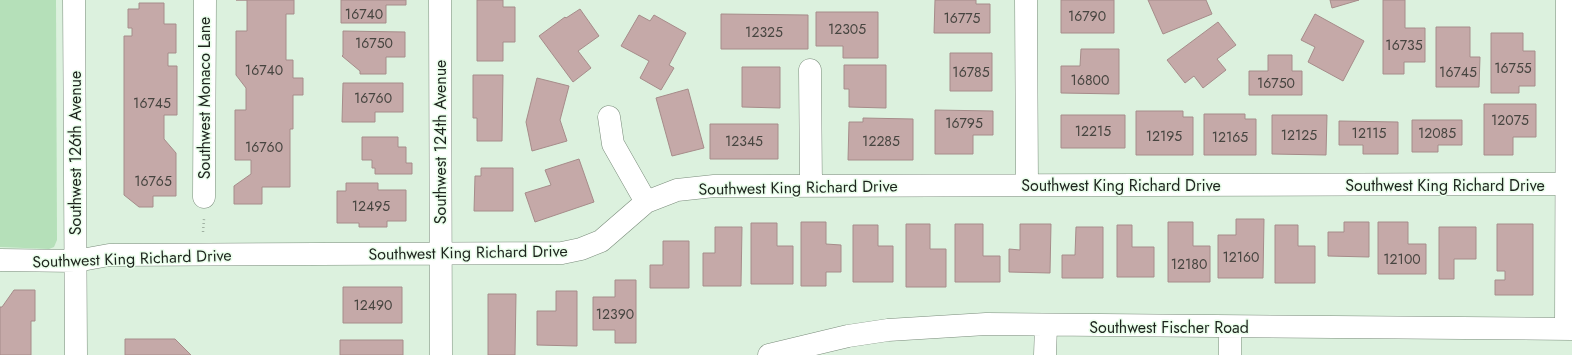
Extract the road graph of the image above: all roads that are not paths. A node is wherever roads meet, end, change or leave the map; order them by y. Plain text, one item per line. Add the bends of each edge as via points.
1 (74, 0) edge
2 (205, 0) edge
3 (440, 0) edge
4 (1026, 0) edge
5 (1567, 0) edge
6 (810, 70) dead end
7 (609, 117) dead end
8 (1566, 184) junction
9 (1027, 185) junction
10 (811, 186) junction
11 (204, 197) road end
12 (646, 202) junction
13 (440, 254) junction
14 (0, 260) edge
15 (76, 261) junction
16 (1046, 326) junction
17 (1230, 327) junction
18 (1569, 329) edge
19 (780, 354) edge
20 (76, 355) edge
21 (441, 355) edge
22 (1045, 355) edge
23 (1230, 355) edge

1 - 15 street, Southwest 126th Avenue
2 - 11 street, Southwest Monaco Lane
3 - 13 street, Southwest 124th Avenue
4 - 9 street
5 - 8 street
6 - 10 street
7 - 12 street via 613,144
8 - 9 street, Southwest King Richard Drive
8 - 18 street
9 - 10 street, Southwest King Richard Drive
10 - 12 street, Southwest King Richard Drive via 714,186 677,190
12 - 13 street, Southwest King Richard Drive via 601,241 581,249 562,253
13 - 15 street, Southwest King Richard Drive via 110,255
13 - 21 street, Southwest 124th Avenue
14 - 15 street, Southwest King Richard Drive
15 - 20 street, Southwest 126th Avenue
16 - 17 street, Southwest Fischer Road
16 - 19 street, Southwest Fischer Road via 986,324 888,330 848,336
16 - 22 street
17 - 18 street, Southwest Fischer Road
17 - 23 street

